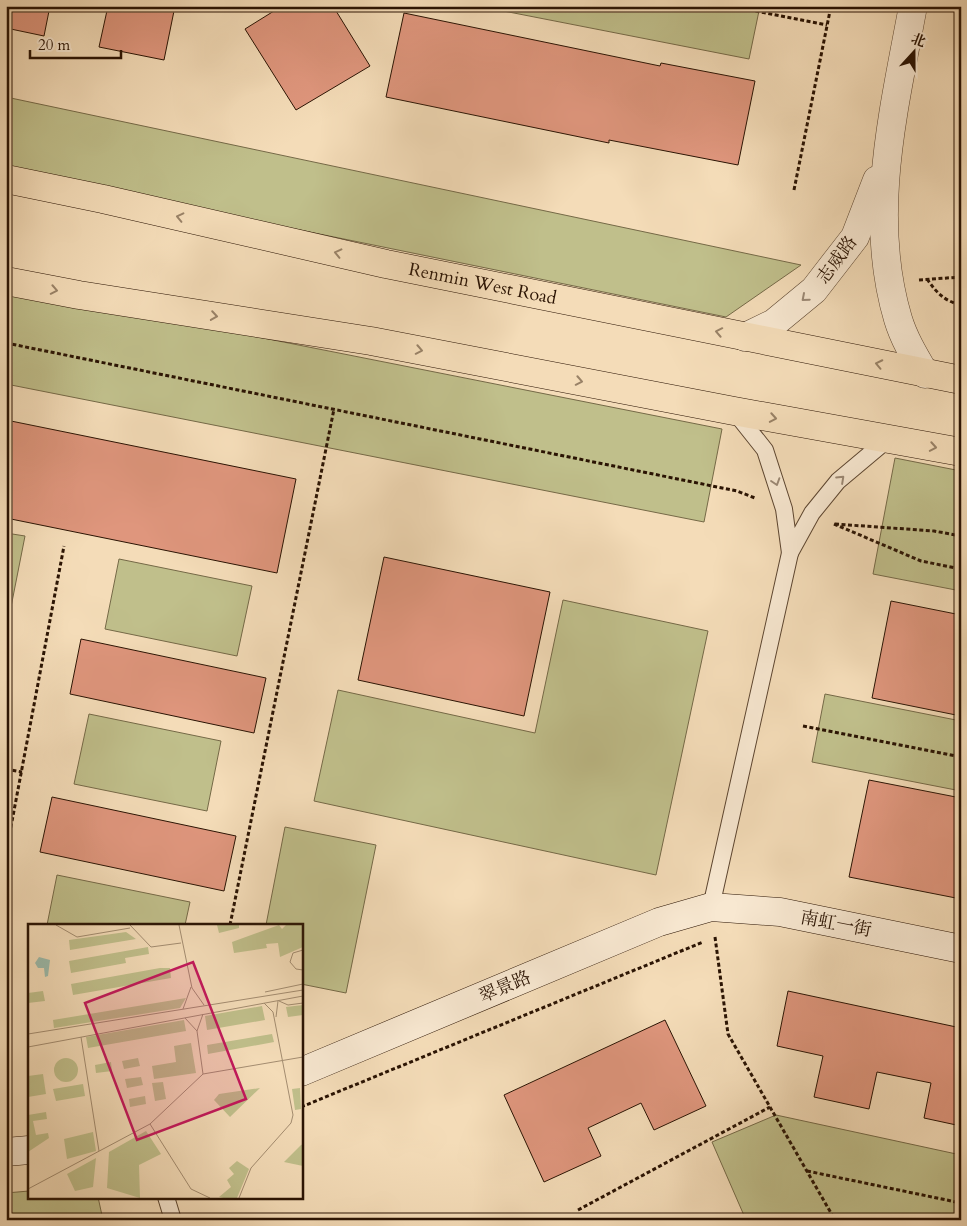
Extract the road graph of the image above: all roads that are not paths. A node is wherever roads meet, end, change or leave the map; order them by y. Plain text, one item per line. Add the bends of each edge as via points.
1 (912, 6) edge
2 (887, 150) junction
3 (6, 179) edge
4 (6, 281) edge
5 (745, 337) junction
6 (925, 374) junction
7 (961, 380) edge
8 (734, 411) junction
9 (888, 439) junction
10 (961, 452) edge
11 (790, 553) junction
12 (711, 907) junction
13 (961, 949) edge
14 (302, 1072) edge
15 (28, 1150) edge
16 (6, 1152) edge
17 (166, 1198) edge
18 (173, 1220) edge

1 - 2 main road, 志威路
2 -> 5 main road, 志威路 via 855,237 814,290 774,323
2 - 6 main road, 志威路 via 883,206 891,285 898,320
5 -> 3 main road, Renmin West Road via 386,264
4 -> 8 main road via 371,341
6 -> 5 main road, Renmin West Road
6 - 7 main road, Renmin West Road
8 -> 9 main road
8 -> 11 lane via 765,450 784,509
9 -> 10 main road
11 -> 9 lane via 812,512 838,481
11 - 12 lane
12 - 13 main road, 南虹一街 via 780,912
12 - 14 main road, 翠景路 via 659,922
15 - 16 main road
17 - 18 lane

